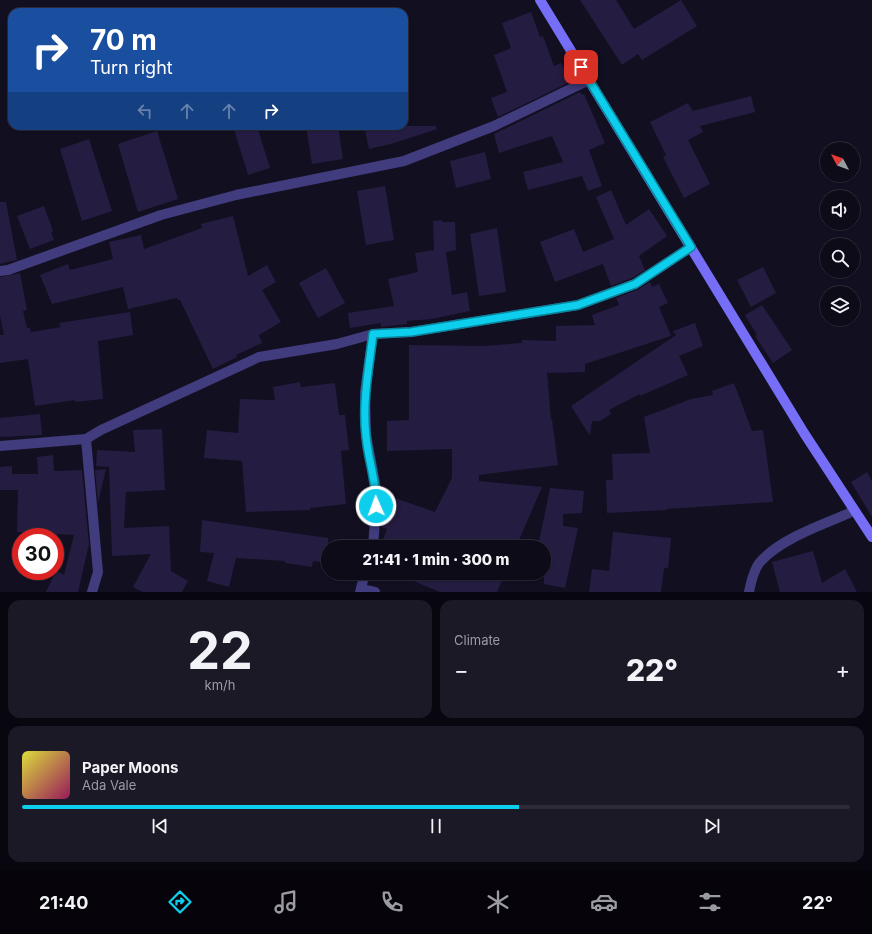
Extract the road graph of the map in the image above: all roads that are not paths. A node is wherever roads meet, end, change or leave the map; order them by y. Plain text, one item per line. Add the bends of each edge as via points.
1 (540, 0) edge
2 (589, 80) junction
3 (691, 247) junction
4 (0, 271) edge
5 (373, 334) junction
6 (86, 439) junction
7 (0, 446) edge
8 (854, 511) junction
9 (872, 537) edge
10 (374, 540) edge
11 (363, 580) edge
12 (360, 590) edge
13 (92, 592) edge
14 (375, 592) edge
15 (749, 592) edge

1 - 2 street
2 - 3 street
2 - 4 street via 494,126 404,161 236,195 162,215
3 - 5 street via 635,284 578,305 411,332
3 - 8 street
5 - 6 street via 337,344 259,357
5 - 10 street via 366,399 366,436 377,494
6 - 7 street
6 - 13 street via 98,572
8 - 9 street
8 - 15 street via 788,541 761,561 751,580
11 - 12 street
12 - 14 street

